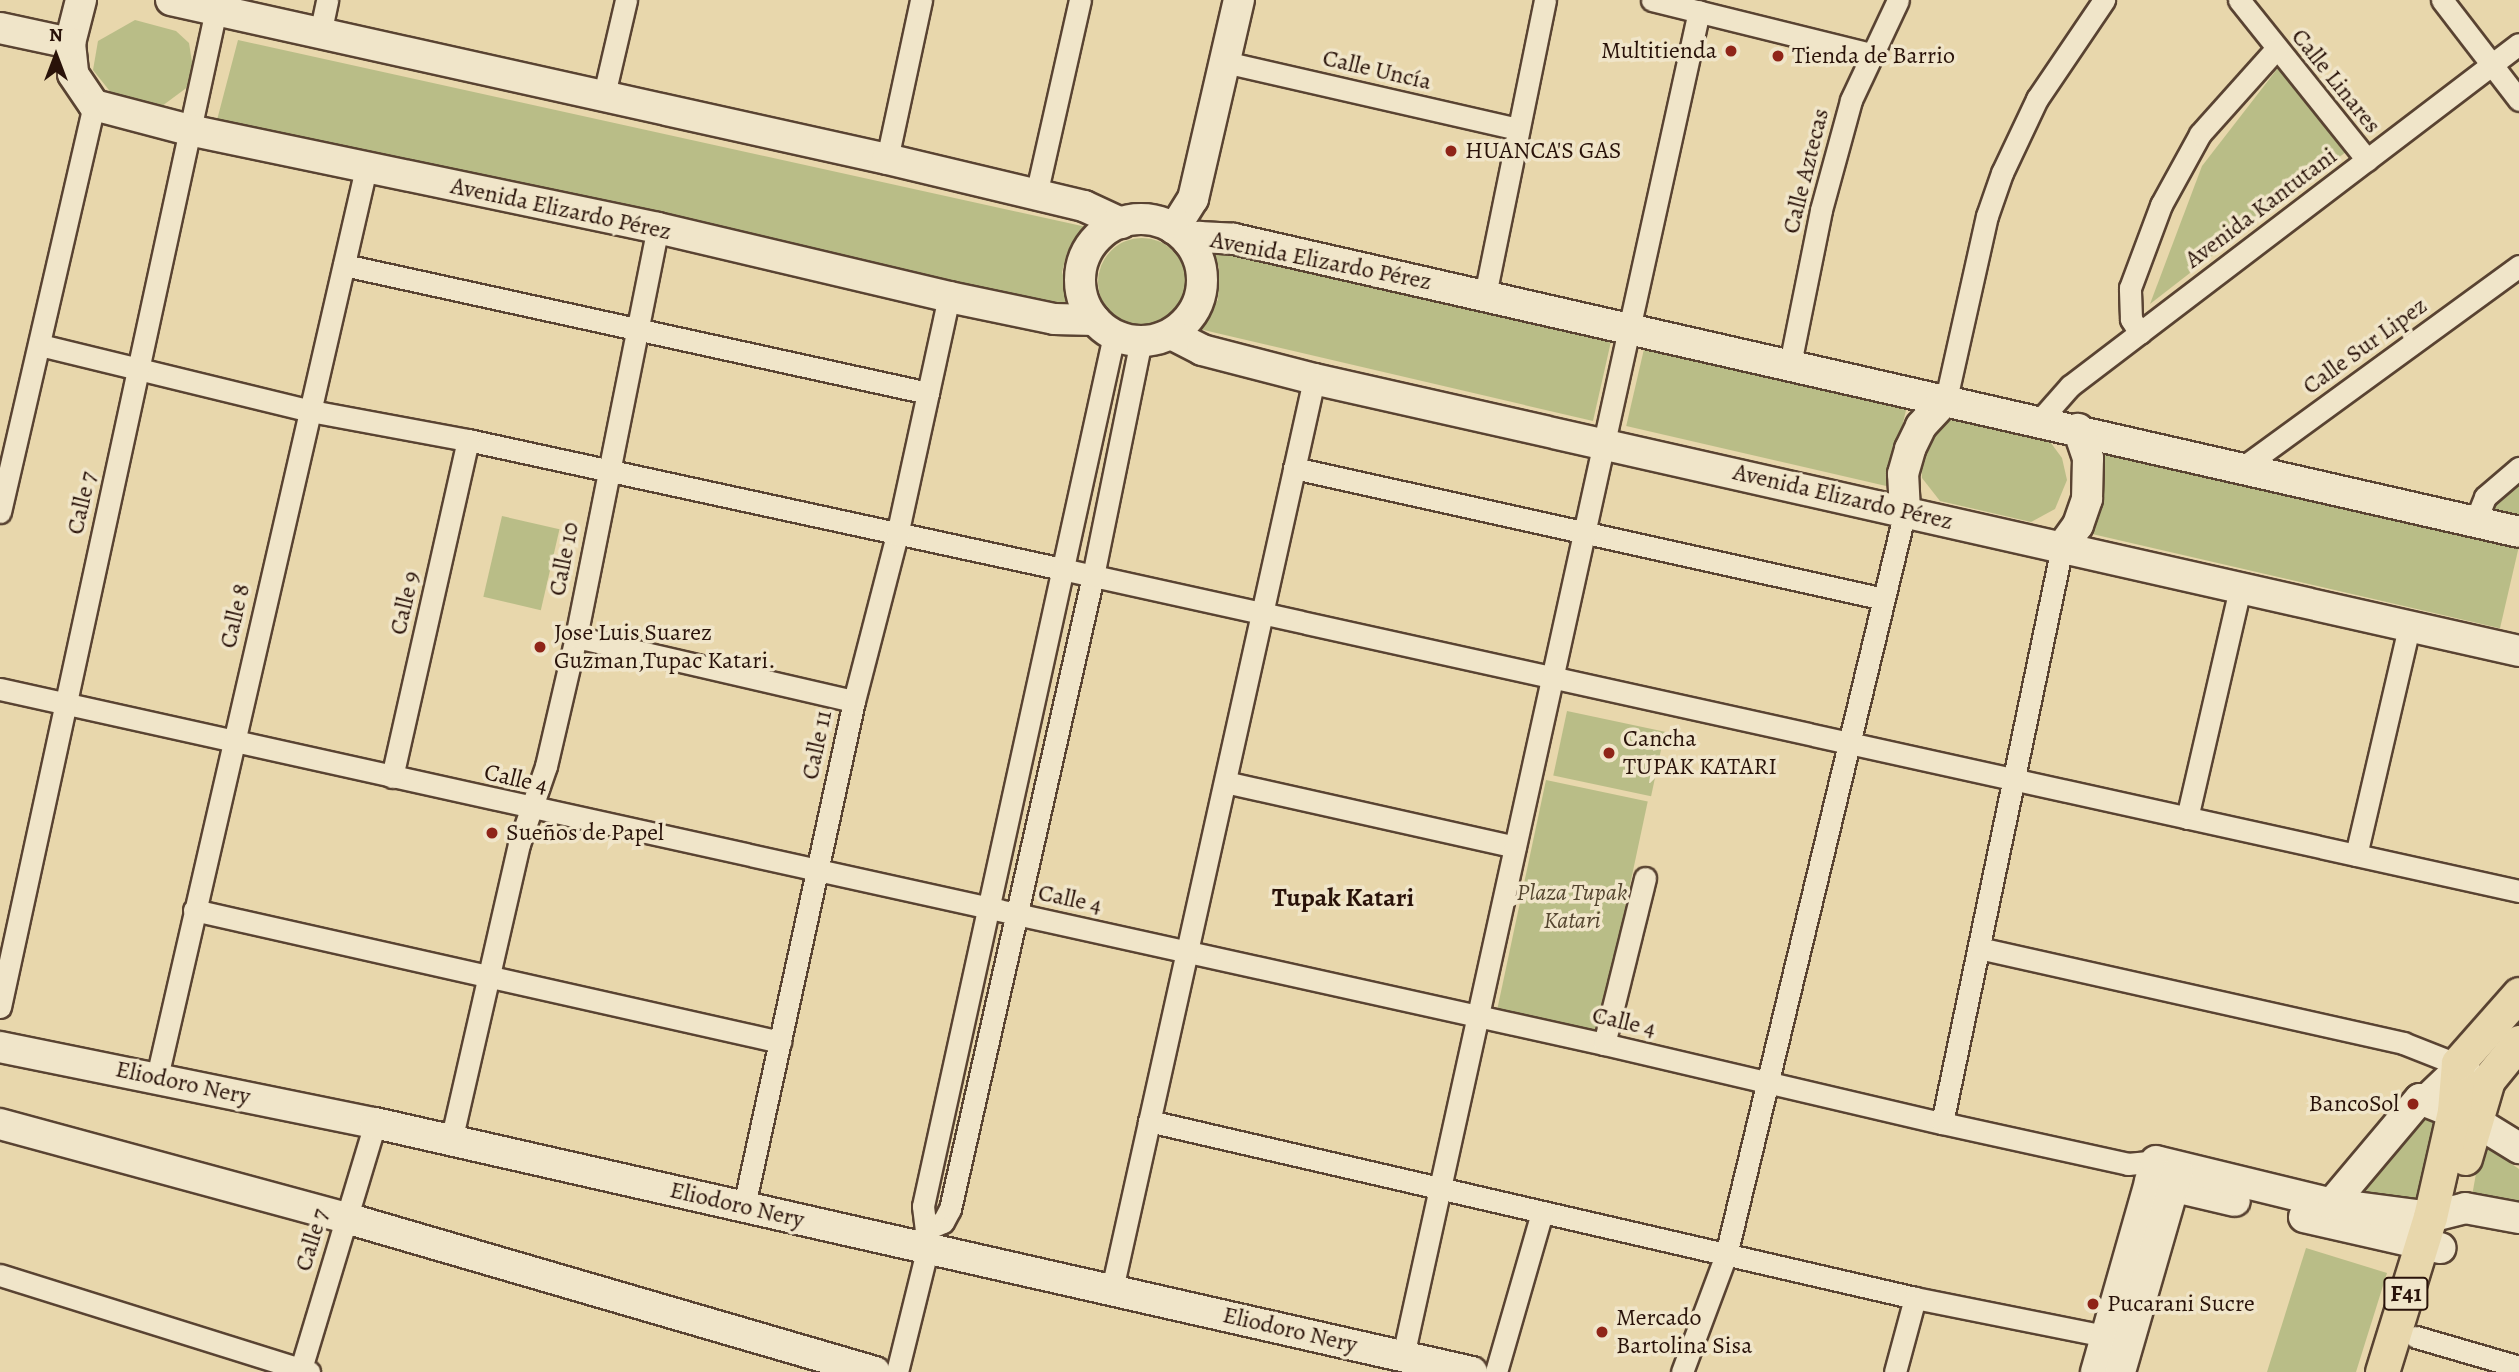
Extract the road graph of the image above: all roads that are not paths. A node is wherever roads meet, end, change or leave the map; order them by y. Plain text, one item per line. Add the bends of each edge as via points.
1 (81, 0) edge
2 (170, 0) edge
3 (327, 0) edge
4 (626, 0) edge
5 (921, 0) edge
6 (1080, 0) edge
7 (1239, 0) edge
8 (1545, 0) edge
9 (1652, 0) edge
10 (1898, 0) edge
11 (2104, 0) edge
12 (2239, 0) edge
13 (2442, 0) edge
14 (216, 10) junction
15 (1699, 11) junction
16 (13, 31) edge
17 (320, 34) junction
18 (70, 43) junction
19 (2519, 44) edge
20 (2276, 49) junction
21 (1871, 54) junction
22 (1225, 62) junction
23 (2492, 65) junction
24 (603, 99) junction
25 (2519, 100) edge
26 (94, 105) junction
27 (1517, 129) junction
28 (189, 130) junction
29 (887, 159) junction
30 (2367, 160) junction
31 (366, 168) junction
32 (1036, 195) junction
33 (1121, 223) junction
34 (657, 228) junction
35 (1181, 235) junction
36 (344, 265) junction
37 (2519, 266) edge
38 (1485, 295) junction
39 (949, 297) junction
40 (638, 328) junction
41 (1629, 328) junction
42 (1116, 332) junction
43 (2140, 333) junction
44 (1171, 334) junction
45 (40, 345) junction
46 (1790, 364) junction
47 (140, 368) junction
48 (1314, 379) junction
49 (928, 393) junction
50 (1946, 398) junction
51 (311, 411) junction
52 (2040, 420) junction
53 (2078, 429) junction
54 (468, 440) junction
55 (1604, 443) junction
56 (1294, 468) junction
57 (2242, 468) junction
58 (2519, 468) edge
59 (607, 471) junction
60 (1905, 511) junction
61 (0, 512) edge
62 (2476, 522) junction
63 (1584, 530) junction
64 (2519, 532) edge
65 (897, 535) junction
66 (2062, 547) junction
67 (1062, 569) junction
68 (1093, 576) junction
69 (2240, 588) junction
70 (1884, 599) junction
71 (1262, 614) junction
72 (2409, 627) junction
73 (576, 637) junction
74 (2519, 651) edge
75 (1552, 678) junction
76 (0, 689) edge
77 (854, 701) junction
78 (63, 705) junction
79 (232, 742) junction
80 (1849, 743) junction
81 (392, 777) junction
82 (2015, 778) junction
83 (1225, 782) junction
84 (531, 809) junction
85 (2187, 818) junction
86 (1515, 847) junction
87 (2356, 855) junction
88 (817, 872) junction
89 (1645, 878) dead end
90 (2519, 891) edge
91 (989, 908) junction
92 (194, 910) junction
93 (1018, 915) junction
94 (1979, 947) junction
95 (1187, 952) junction
96 (489, 977) junction
97 (2519, 994) edge
98 (0, 1007) edge
99 (1478, 1016) junction
100 (780, 1042) junction
101 (2519, 1042) edge
102 (1604, 1044) junction
103 (0, 1047) edge
104 (2458, 1063) junction
105 (157, 1077) junction
106 (2488, 1080) junction
107 (1768, 1082) junction
108 (2420, 1099) junction
109 (2465, 1116) junction
110 (1149, 1121) junction
111 (375, 1123) junction
112 (1942, 1123) junction
113 (0, 1124) edge
114 (451, 1141) junction
115 (2519, 1148) edge
116 (2158, 1172) junction
117 (1439, 1190) junction
118 (744, 1206) junction
119 (2325, 1212) junction
120 (1542, 1213) junction
121 (346, 1218) junction
122 (2519, 1218) edge
123 (2436, 1229) junction
124 (928, 1238) junction
125 (1726, 1255) junction
126 (0, 1275) edge
127 (1112, 1289) junction
128 (1915, 1298) junction
129 (2106, 1336) junction
130 (2416, 1337) junction
131 (1403, 1356) junction
132 (2519, 1367) edge
133 (304, 1371) edge
134 (875, 1372) edge
135 (898, 1372) edge
136 (1472, 1372) edge
137 (1496, 1372) edge
138 (1682, 1372) edge
139 (1895, 1372) edge
140 (2096, 1372) edge
141 (2120, 1372) edge
142 (2382, 1372) edge
143 (2406, 1372) edge

1 - 18 main road
2 - 14 main road
3 - 17 street
4 - 24 street
5 - 29 street
6 - 32 street
7 - 22 main road
8 - 27 street
9 - 15 street
10 - 21 street, Calle Aztecas
11 - 50 street via 2037,99 2002,173 1987,216
12 - 20 street, Calle Linares
13 - 23 street
14 - 17 main road
14 - 28 street, Calle 7
15 - 21 street
15 - 41 street
16 - 18 main road
17 - 24 main road
18 - 26 main road via 73,74
19 - 23 street, Avenida Kantutani
20 - 30 street, Calle Linares
20 - 43 street via 2200,134 2161,205 2130,288 2131,319
21 - 46 street, Calle Aztecas via 1851,100 1821,210
22 - 27 street, Calle Uncía
22 - 35 main road
23 - 25 street
23 - 30 street, Avenida Kantutani
24 - 29 main road
26 - 28 main road, Avenida Elizardo Pérez
26 - 45 street
27 - 38 street
28 - 31 main road, Avenida Elizardo Pérez
28 - 47 street, Calle 7
29 - 32 main road
30 - 43 street, Avenida Kantutani
31 - 34 main road, Avenida Elizardo Pérez
31 - 36 street, Calle 8
32 - 33 main road via 1084,206
33 - 35 main road via 1143,219
33 - 42 main road via 1093,243 1082,265 1080,288
34 - 39 main road, Avenida Elizardo Pérez
34 - 40 street, Calle 10
35 - 38 main road, Avenida Elizardo Pérez via 1234,240
35 - 44 main road via 1202,274 1200,297 1189,318
36 - 40 street
36 - 51 street, Calle 8
37 - 57 street, Calle Sur Lipez
38 - 41 main road, Avenida Elizardo Pérez
39 - 42 main road, Avenida Elizardo Pérez
39 - 49 street, Calle 11
40 - 49 street
40 - 59 street, Calle 10
41 - 46 main road, Avenida Elizardo Pérez
41 - 55 street
42 - 44 main road
42 - 67 street
42 - 68 street
43 - 52 street, Avenida Kantutani via 2070,386
44 - 48 main road, Avenida Elizardo Pérez via 1202,350
45 - 47 street
45 - 61 street
46 - 50 main road, Avenida Elizardo Pérez
47 - 51 street
47 - 78 street, Calle 7
48 - 55 main road, Avenida Elizardo Pérez
48 - 56 street
49 - 65 street, Calle 11
50 - 52 main road, Avenida Elizardo Pérez
50 - 60 main road via 1921,426 1910,449 1903,474
51 - 54 street
51 - 79 street, Calle 8
52 - 53 main road, Avenida Elizardo Pérez
53 - 57 main road, Avenida Elizardo Pérez
53 - 66 main road via 2088,458 2087,499 2078,525
54 - 59 street
54 - 81 street, Calle 9
55 - 60 main road, Avenida Elizardo Pérez
55 - 63 street
56 - 63 street
56 - 71 street
57 - 62 main road, Avenida Elizardo Pérez
58 - 62 street via 2485,497
59 - 65 street
59 - 73 street, Calle 10
60 - 66 main road, Avenida Elizardo Pérez
60 - 70 street
62 - 64 main road, Avenida Elizardo Pérez
63 - 70 street
63 - 75 street
65 - 67 street
65 - 77 street, Calle 11
66 - 69 main road, Avenida Elizardo Pérez
66 - 82 street
67 - 68 street
67 - 91 street
68 - 71 street
68 - 93 street
69 - 72 main road, Avenida Elizardo Pérez
69 - 85 street
70 - 80 street
71 - 75 street
71 - 83 street
72 - 74 main road, Avenida Elizardo Pérez
72 - 87 street
73 - 77 street
73 - 84 street, Calle 10
75 - 80 street
75 - 86 street
76 - 78 street, Calle 4
77 - 88 street, Calle 11
78 - 79 street, Calle 4
78 - 98 street, Calle 7
79 - 81 street, Calle 4
79 - 92 street, Calle 8
80 - 82 street
80 - 107 street
81 - 84 street, Calle 4
82 - 85 street
82 - 94 street
83 - 86 street
83 - 95 street
84 - 88 street, Calle 4
84 - 96 street, Calle 10
85 - 87 street
86 - 99 street
87 - 90 street
88 - 91 street, Calle 4
88 - 100 street, Calle 11
89 - 102 street
91 - 93 street, Calle 4
91 - 124 street via 923,1206
92 - 96 street
92 - 105 street, Calle 8
93 - 95 street, Calle 4
93 - 124 street via 950,1209
94 - 104 street via 2403,1043
94 - 112 street
95 - 99 street, Calle 4
95 - 110 street
96 - 100 street
96 - 114 street, Calle 10
97 - 104 main road
99 - 102 street, Calle 4
99 - 117 street
100 - 118 street, Calle 11
101 - 106 main road, F41
102 - 107 street, Calle 4
103 - 105 main road, Eliodoro Nery
104 - 106 street
104 - 108 street
104 - 109 main road, F41
105 - 111 main road, Eliodoro Nery
106 - 109 main road, F41
107 - 112 street, Calle 4
107 - 125 street
108 - 109 main road
108 - 119 main road
109 - 115 main road
109 - 123 main road, F41
110 - 117 street
110 - 127 street
111 - 114 main road, Eliodoro Nery
111 - 121 street, Calle 7
112 - 116 street, Calle 4
113 - 121 main road
114 - 118 main road, Eliodoro Nery
116 - 119 main road
116 - 129 main road
116 - 141 main road
117 - 120 street
117 - 131 street
118 - 124 main road, Eliodoro Nery
119 - 123 main road
120 - 125 street
120 - 137 street
121 - 133 street, Calle 7
121 - 134 main road
122 - 123 main road
123 - 130 main road, F41
123 - 142 main road, F41
124 - 127 main road, Eliodoro Nery
124 - 135 street
125 - 128 street
125 - 138 street
126 - 133 street
127 - 131 main road, Eliodoro Nery
128 - 129 street
128 - 139 street
129 - 140 main road
130 - 132 street
130 - 143 main road, F41
131 - 136 main road, Eliodoro Nery

